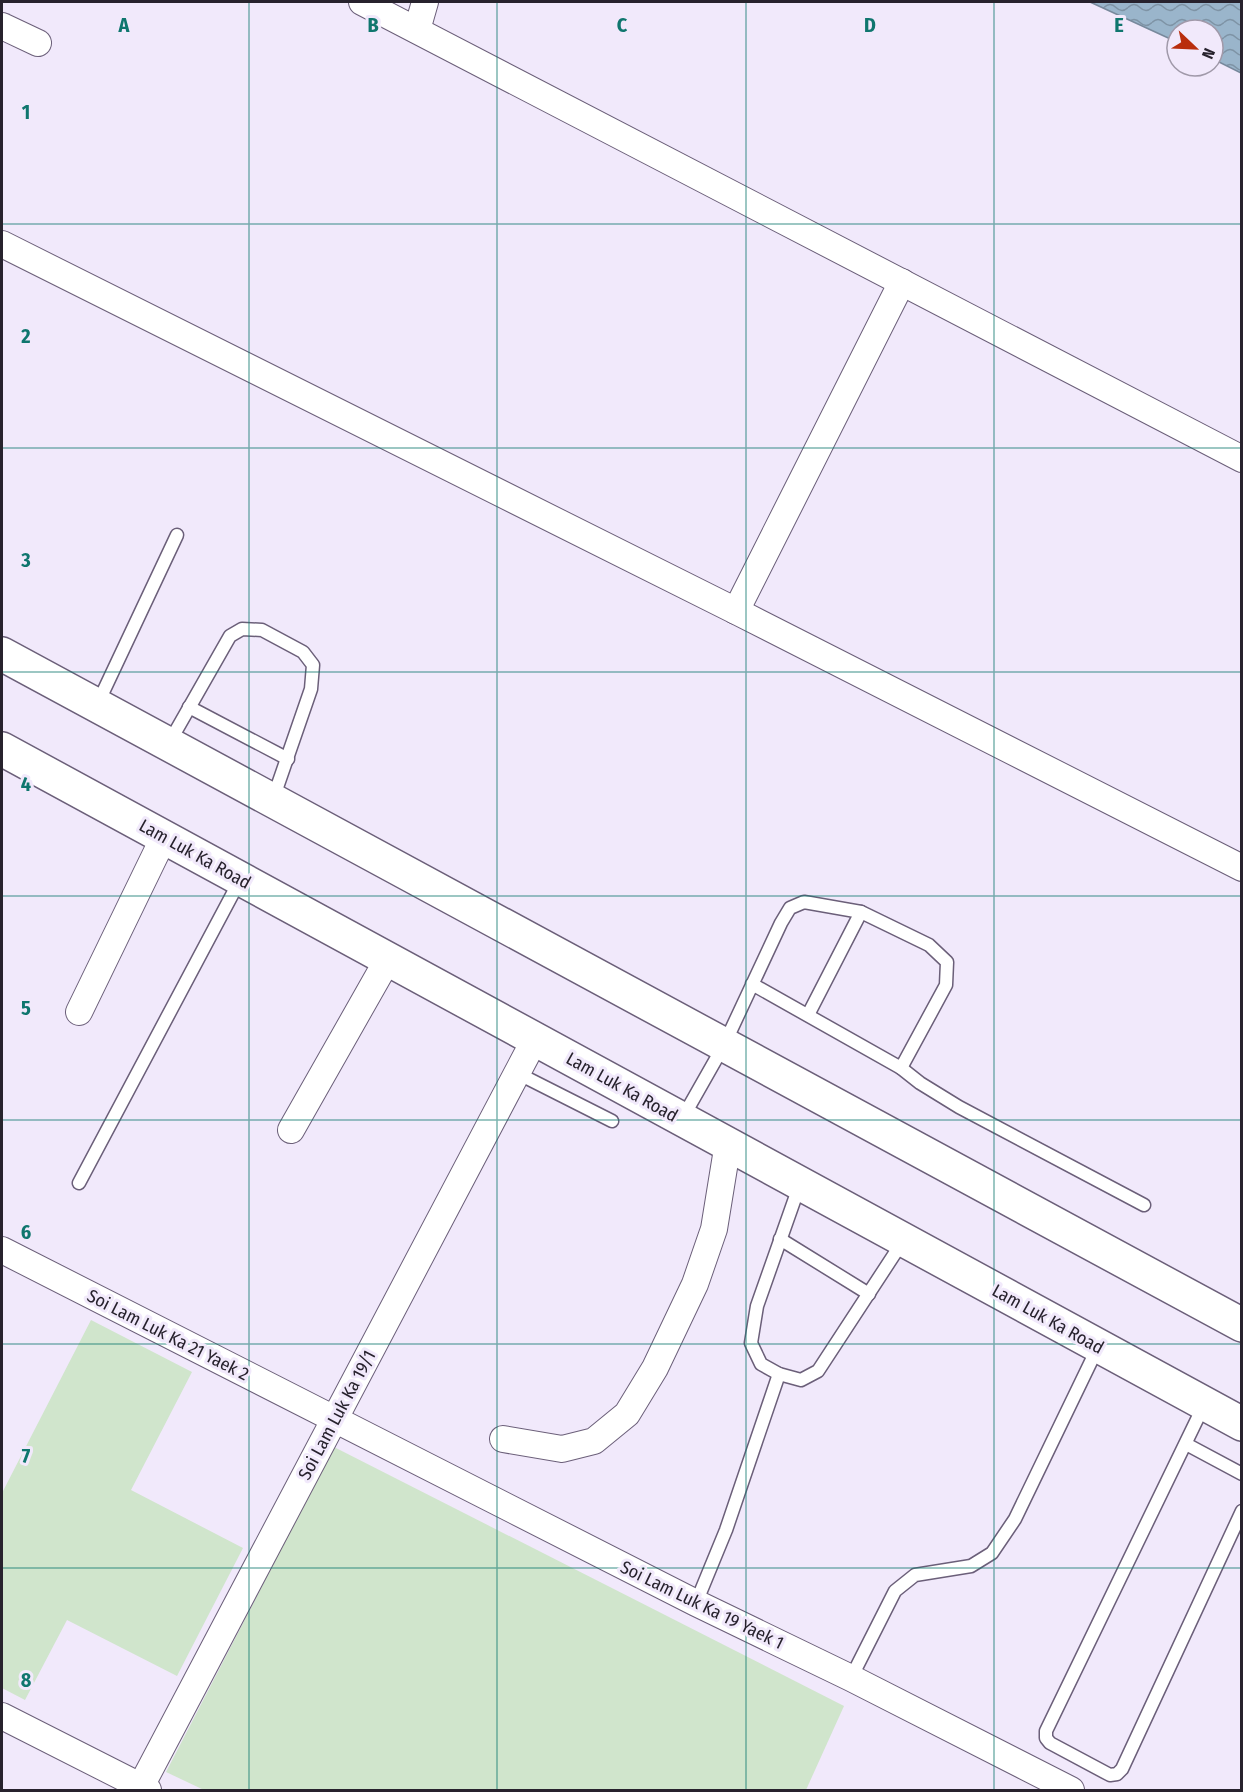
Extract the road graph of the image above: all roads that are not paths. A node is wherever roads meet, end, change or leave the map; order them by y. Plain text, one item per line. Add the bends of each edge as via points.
1 (362, 2) edge
2 (425, 2) edge
3 (2, 26) edge
4 (417, 30) junction
5 (38, 43) dead end
6 (2, 244) edge
7 (902, 282) junction
8 (1242, 459) edge
9 (177, 535) dead end
10 (736, 611) junction
11 (2, 654) edge
12 (97, 706) junction
13 (189, 707) junction
14 (168, 744) junction
15 (2, 749) edge
16 (288, 759) junction
17 (273, 801) junction
18 (164, 837) junction
19 (1242, 868) edge
20 (241, 879) junction
21 (861, 912) junction
22 (388, 959) junction
23 (752, 984) junction
24 (79, 1012) dead end
25 (808, 1015) junction
26 (535, 1039) junction
27 (724, 1045) junction
28 (901, 1068) junction
29 (517, 1073) junction
30 (682, 1119) junction
31 (612, 1121) dead end
32 (291, 1130) dead end
33 (728, 1143) junction
34 (79, 1183) dead end
35 (800, 1184) junction
36 (1144, 1204) dead end
37 (780, 1239) junction
38 (903, 1240) junction
39 (2, 1250) edge
40 (869, 1294) junction
41 (1242, 1325) edge
42 (1098, 1346) junction
43 (778, 1374) junction
44 (1205, 1404) junction
45 (334, 1419) junction
46 (1242, 1424) edge
47 (503, 1439) dead end
48 (1186, 1444) junction
49 (1242, 1474) edge
50 (1242, 1511) edge
51 (696, 1603) junction
52 (851, 1678) junction
53 (2, 1716) edge
54 (143, 1789) edge
55 (1071, 1791) edge

1 - 4 street
2 - 4 street
3 - 5 street
4 - 7 street
6 - 10 street
7 - 8 street
7 - 10 street
9 - 12 lane
10 - 19 street
11 - 12 main road
12 - 14 main road
13 - 14 lane
13 - 16 lane
13 - 16 lane via 230,636 242,629 262,630 303,652 313,665 311,689
14 - 17 main road
15 - 18 main road, Lam Luk Ka Road
16 - 17 lane
17 - 27 main road
18 - 20 main road, Lam Luk Ka Road
18 - 24 street
20 - 22 main road, Lam Luk Ka Road
20 - 34 lane
21 - 23 lane via 804,902 790,908
21 - 25 lane
21 - 28 lane via 929,945 946,962 946,986
22 - 26 main road, Lam Luk Ka Road
22 - 32 street
23 - 25 lane
23 - 27 lane
25 - 28 lane
26 - 29 street, Soi Lam Luk Ka 19/1
26 - 30 main road, Lam Luk Ka Road
27 - 30 lane
27 - 41 main road
28 - 36 lane via 958,1107
29 - 31 lane
29 - 45 street, Soi Lam Luk Ka 19/1
30 - 33 main road, Lam Luk Ka Road
33 - 35 main road, Lam Luk Ka Road
33 - 47 street via 714,1229 695,1284 655,1368 627,1414 594,1441 562,1449
35 - 37 lane
35 - 38 main road, Lam Luk Ka Road
37 - 40 lane
37 - 43 lane via 757,1306 751,1343 760,1364
38 - 40 lane
38 - 42 main road, Lam Luk Ka Road
39 - 45 street, Soi Lam Luk Ka 21 Yaek 2
40 - 43 lane via 818,1371 801,1380
42 - 44 main road, Lam Luk Ka Road
42 - 52 lane via 1015,1519 992,1552 971,1566 915,1575 895,1591
43 - 51 lane via 726,1530
44 - 46 main road, Lam Luk Ka Road
44 - 48 lane
45 - 51 street, Soi Lam Luk Ka 19 Yaek 1
45 - 54 street, Soi Lam Luk Ka 19/1
48 - 49 lane
48 - 50 lane via 1046,1731 1050,1743 1110,1775 1122,1769
51 - 52 street, Soi Lam Luk Ka 19 Yaek 1
52 - 55 street, Soi Lam Luk Ka 19 Yaek 1
53 - 54 street

